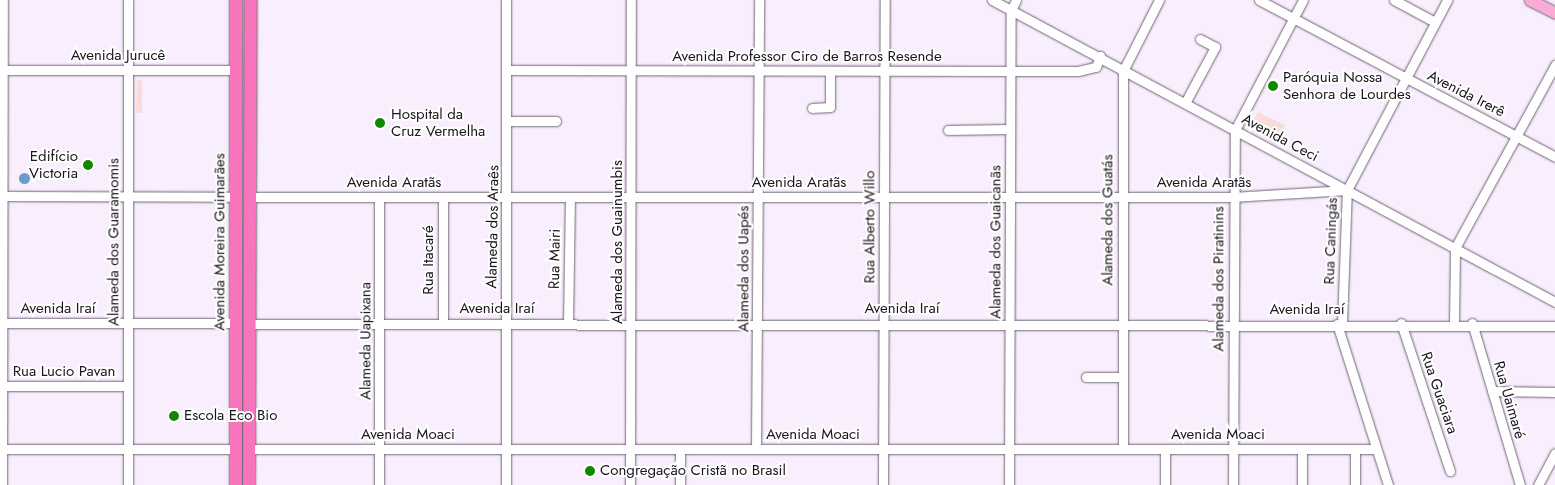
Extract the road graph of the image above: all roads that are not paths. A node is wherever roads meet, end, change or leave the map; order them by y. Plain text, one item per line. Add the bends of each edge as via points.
1 (3, 0) edge
2 (128, 0) edge
3 (236, 0) edge
4 (251, 0) edge
5 (506, 0) edge
6 (630, 0) edge
7 (760, 0) edge
8 (885, 0) edge
9 (992, 0) edge
10 (1016, 0) edge
11 (1159, 0) edge
12 (1259, 0) edge
13 (1303, 0) edge
14 (1394, 0) edge
15 (1447, 0) edge
16 (1530, 0) edge
17 (1010, 10) junction
18 (1555, 13) edge
19 (1293, 18) junction
20 (1435, 22) junction
21 (1200, 39) dead end
22 (1100, 56) junction
23 (1555, 65) edge
24 (632, 69) junction
25 (2, 70) edge
26 (129, 70) junction
27 (236, 70) junction
28 (506, 70) junction
29 (758, 71) junction
30 (830, 71) junction
31 (884, 71) junction
32 (1123, 71) junction
33 (1010, 72) junction
34 (1404, 78) junction
35 (1185, 103) junction
36 (812, 108) dead end
37 (507, 121) junction
38 (556, 121) dead end
39 (1010, 129) junction
40 (948, 130) dead end
41 (1236, 130) junction
42 (1517, 136) junction
43 (1555, 157) edge
44 (1347, 190) junction
45 (1, 196) edge
46 (128, 196) junction
47 (633, 196) junction
48 (236, 197) junction
49 (250, 197) junction
50 (443, 197) junction
51 (508, 197) junction
52 (570, 197) junction
53 (758, 197) junction
54 (884, 197) junction
55 (1010, 197) junction
56 (1122, 197) junction
57 (1232, 197) junction
58 (379, 198) junction
59 (1455, 248) junction
60 (1555, 302) edge
61 (443, 322) junction
62 (506, 322) junction
63 (568, 322) junction
64 (884, 322) junction
65 (1122, 322) junction
66 (1, 323) edge
67 (128, 323) junction
68 (236, 323) junction
69 (380, 323) junction
70 (632, 323) junction
71 (757, 323) junction
72 (1009, 323) junction
73 (1454, 323) junction
74 (250, 324) junction
75 (1234, 324) junction
76 (1340, 324) junction
77 (1401, 324) junction
78 (1472, 324) junction
79 (1555, 326) edge
80 (1122, 376) junction
81 (1086, 377) dead end
82 (1, 386) junction
83 (128, 386) junction
84 (1492, 391) junction
85 (1555, 392) edge
86 (630, 448) junction
87 (680, 448) junction
88 (884, 448) junction
89 (1009, 448) junction
90 (1123, 448) junction
91 (1233, 448) junction
92 (1, 449) edge
93 (128, 449) junction
94 (243, 449) junction
95 (379, 449) junction
96 (506, 449) junction
97 (756, 449) junction
98 (1165, 449) junction
99 (1302, 449) junction
100 (1355, 449) junction
101 (1376, 449) junction
102 (1555, 453) edge
103 (1450, 471) dead end
104 (2, 485) edge
105 (128, 485) edge
106 (236, 485) edge
107 (249, 485) edge
108 (379, 485) edge
109 (506, 485) edge
110 (630, 485) edge
111 (680, 485) edge
112 (884, 485) edge
113 (1009, 485) edge
114 (1166, 485) edge
115 (1233, 485) edge
116 (1302, 485) edge
117 (1355, 485) edge
118 (1388, 485) edge
119 (1520, 485) edge
120 (1538, 485) edge

1 - 25 street
2 - 26 street, Alameda dos Guaramomis
3 - 27 highway, Avenida Moreira Guimarães
4 - 49 highway, Avenida Moreira Guimarães
5 - 28 street, Alameda dos Araês
6 - 24 street, Alameda dos Guainumbis
7 - 29 street, Alameda dos Uapés
8 - 31 street, Rua Alberto Willo
9 - 17 street, Avenida Ceci
10 - 17 street
11 - 32 street, Alameda dos Guatás
12 - 19 street, Avenida Irerê
13 - 19 street, Alameda dos Piratinins
14 - 20 street
15 - 20 street
16 - 18 main road
17 - 22 street, Avenida Ceci
17 - 33 street, Alameda dos Guaicanãs
19 - 34 street, Avenida Irerê
19 - 41 street, Alameda dos Piratinins
20 - 34 street
21 - 35 street via 1215,47
22 - 32 street, Avenida Ceci
22 - 33 street, Avenida Professor Ciro de Barros Resende via 1092,69
23 - 42 street
24 - 28 street, Avenida Professor Ciro de Barros Resende
24 - 29 street, Avenida Professor Ciro de Barros Resende
24 - 47 street, Alameda dos Guainumbis
25 - 26 street, Avenida Jurucê
25 - 45 street
26 - 27 street, Avenida Jurucê
26 - 46 street, Alameda dos Guaramomis
27 - 48 highway, Avenida Moreira Guimarães
28 - 37 street, Alameda dos Araês
29 - 30 street, Avenida Professor Ciro de Barros Resende
29 - 53 street, Alameda dos Uapés
30 - 31 street, Avenida Professor Ciro de Barros Resende
30 - 36 street via 830,107
31 - 33 street, Avenida Professor Ciro de Barros Resende
31 - 54 street, Rua Alberto Willo
32 - 35 street, Avenida Ceci
32 - 56 street, Alameda dos Guatás
33 - 39 street, Alameda dos Guaicanãs
34 - 42 street, Avenida Irerê
34 - 44 street
35 - 41 street, Avenida Ceci
37 - 38 street
37 - 51 street, Alameda dos Araês
39 - 40 street
39 - 55 street, Alameda dos Guaicanãs
41 - 44 street, Avenida Ceci
41 - 57 street, Alameda dos Piratinins
42 - 43 street, Avenida Irerê
42 - 59 street
44 - 57 street, Avenida Aratãs
44 - 59 street, Avenida Ceci
44 - 76 street, Rua Caningás
45 - 46 street
45 - 66 street
46 - 48 street
46 - 67 street, Alameda dos Guaramomis
47 - 52 street, Avenida Aratãs
47 - 53 street, Avenida Aratãs
47 - 70 street, Alameda dos Guainumbis
48 - 68 highway, Avenida Moreira Guimarães
49 - 58 street, Avenida Aratãs
49 - 74 highway, Avenida Moreira Guimarães
50 - 51 street, Avenida Aratãs
50 - 58 street, Avenida Aratãs
50 - 61 street, Rua Itacaré
51 - 52 street, Avenida Aratãs
51 - 62 street, Alameda dos Araês
52 - 63 street, Rua Mairi
53 - 54 street, Avenida Aratãs
53 - 71 street, Alameda dos Uapés
54 - 55 street, Avenida Aratãs
54 - 64 street, Rua Alberto Willo
55 - 56 street, Avenida Aratãs
55 - 72 street, Alameda dos Guaicanãs
56 - 57 street, Avenida Aratãs
56 - 65 street, Alameda dos Guatás
57 - 75 street, Alameda dos Piratinins
58 - 69 street, Alameda Uapixana
59 - 60 street, Avenida Ceci
59 - 73 street
61 - 62 street, Avenida Iraí
61 - 69 street, Avenida Iraí
62 - 63 street, Avenida Iraí
62 - 96 street, Alameda dos Araês
63 - 70 street, Avenida Iraí
64 - 71 street, Avenida Iraí
64 - 72 street, Avenida Iraí
64 - 88 street, Rua Alberto Willo
65 - 72 street, Avenida Iraí
65 - 75 street, Avenida Iraí
65 - 80 street, Alameda dos Guatás
66 - 67 street, Avenida Iraí
66 - 82 street
67 - 68 street, Avenida Iraí
67 - 83 street, Alameda dos Guaramomis
68 - 94 highway, Avenida Moreira Guimarães
69 - 74 street, Avenida Iraí
69 - 95 street, Alameda Uapixana
70 - 71 street, Avenida Iraí
70 - 86 street, Alameda dos Guainumbis
71 - 97 street, Alameda dos Uapés
72 - 89 street, Alameda dos Guaicanãs
73 - 77 street, Avenida Iraí
73 - 78 street, Avenida Iraí
74 - 94 highway, Avenida Moreira Guimarães
75 - 76 street, Avenida Iraí
75 - 91 street, Alameda dos Piratinins
76 - 77 street, Avenida Iraí
76 - 101 street, Rua Caningás
77 - 103 street, Rua Guaciara
78 - 79 street, Avenida Iraí
78 - 84 street, Rua Uaimaré
80 - 81 street
80 - 90 street, Alameda dos Guatás
82 - 83 street, Rua Lucio Pavan
82 - 92 street
83 - 93 street, Alameda dos Guaramomis
84 - 85 street
84 - 119 street, Rua Uaimaré
86 - 87 street, Avenida Moaci
86 - 96 street, Avenida Moaci
86 - 110 street, Alameda dos Guainumbis
87 - 97 street, Avenida Moaci
87 - 111 street
88 - 89 street, Avenida Moaci
88 - 97 street, Avenida Moaci
88 - 112 street, Rua Alberto Willo
89 - 90 street, Avenida Moaci
89 - 113 street, Alameda dos Guaicanãs
90 - 98 street, Avenida Moaci
91 - 98 street, Avenida Moaci
91 - 99 street, Avenida Moaci
91 - 115 street, Alameda dos Piratinins
92 - 93 street, Avenida Moaci
92 - 104 street
93 - 94 street, Avenida Moaci
93 - 105 street, Alameda dos Guaramomis
94 - 95 street, Avenida Moaci
94 - 106 highway, Avenida Moreira Guimarães
94 - 107 highway, Avenida Moreira Guimarães
95 - 96 street, Avenida Moaci
95 - 108 street, Alameda Uapixana
96 - 109 street, Alameda dos Araês
98 - 114 street
99 - 100 street, Avenida Moaci
99 - 116 street
100 - 101 street, Avenida Moaci
100 - 117 street
101 - 118 street, Rua Caningás
102 - 120 street

